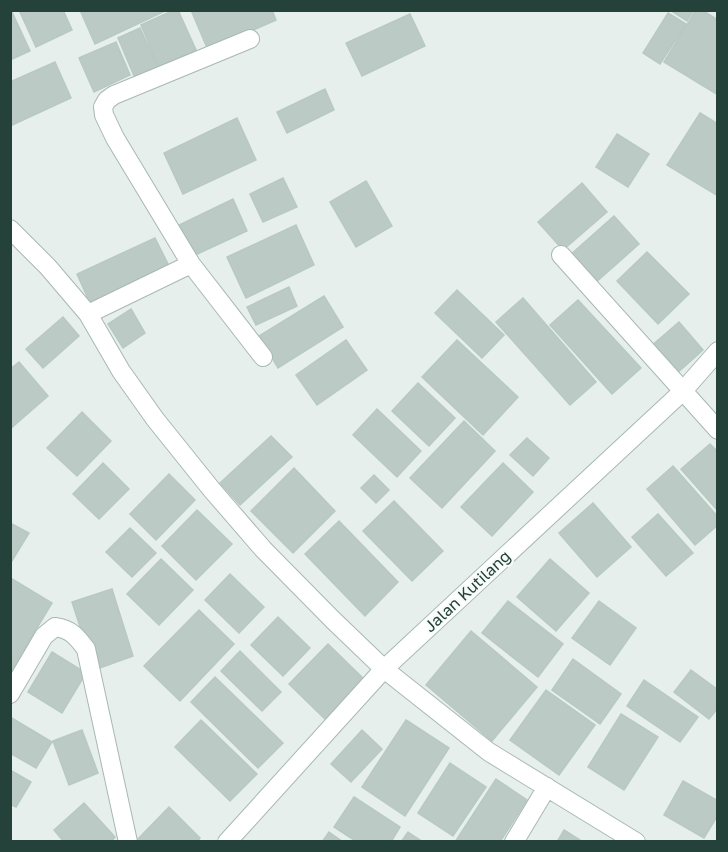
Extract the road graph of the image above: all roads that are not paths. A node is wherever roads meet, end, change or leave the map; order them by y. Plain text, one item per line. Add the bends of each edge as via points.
1 (250, 39) dead end
2 (10, 229) edge
3 (561, 255) dead end
4 (191, 264) junction
5 (88, 314) junction
6 (717, 351) edge
7 (263, 357) dead end
8 (682, 392) junction
9 (717, 430) edge
10 (384, 669) junction
11 (10, 694) edge
12 (547, 787) junction
13 (128, 842) edge
14 (227, 842) edge
15 (514, 842) edge
16 (636, 842) edge

1 - 4 street via 114,95 103,107 115,138
2 - 5 street
3 - 8 street
4 - 5 street
4 - 7 street
5 - 10 street via 154,419 212,490 263,549
6 - 8 street, Jalan Kutilang
8 - 9 street
8 - 10 street, Jalan Kutilang
10 - 12 street via 489,752
10 - 14 street, Jalan Kutilang
11 - 13 street via 44,636 55,627 73,632 86,649
12 - 15 street
12 - 16 street

